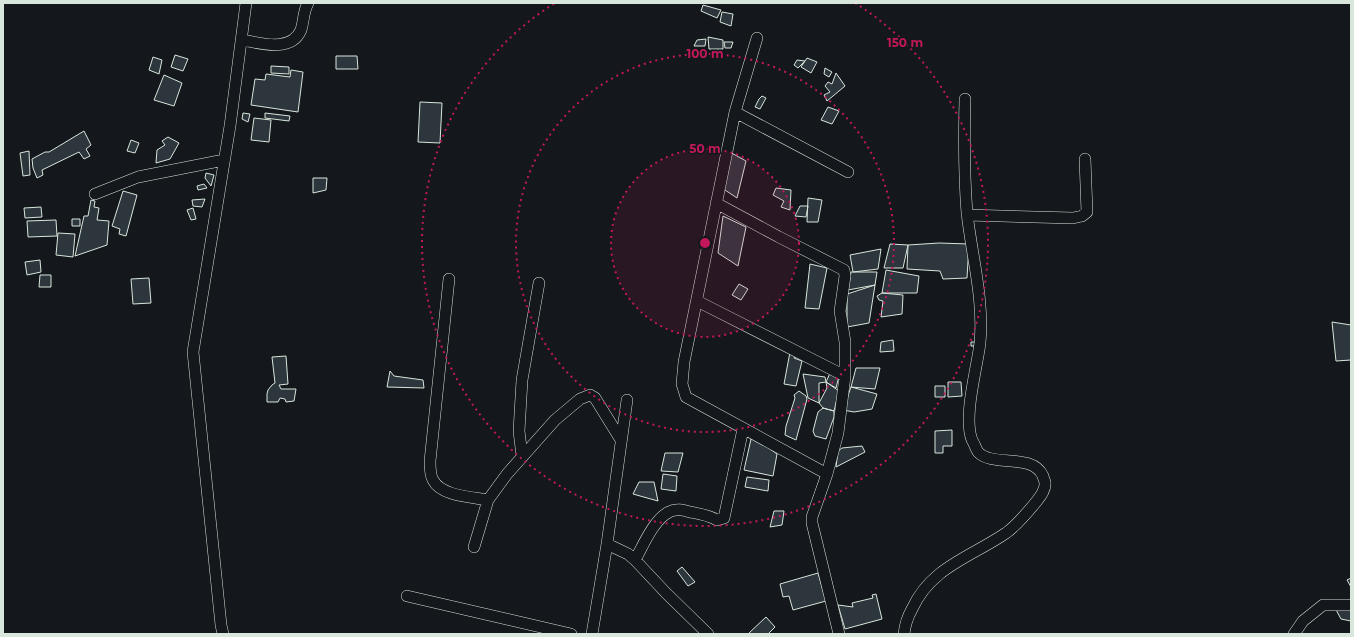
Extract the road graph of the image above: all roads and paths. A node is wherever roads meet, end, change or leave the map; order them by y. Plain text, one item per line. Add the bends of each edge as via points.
1 (246, 3) edge
2 (308, 3) edge
3 (757, 38) dead end
4 (242, 40) junction
5 (964, 99) dead end
6 (735, 112) junction
7 (1085, 159) dead end
8 (224, 160) junction
9 (848, 172) dead end
10 (94, 194) dead end
11 (716, 203) junction
12 (968, 215) junction
13 (449, 279) dead end
14 (539, 283) dead end
15 (697, 301) junction
16 (845, 376) junction
17 (627, 400) dead end
18 (743, 429) junction
19 (621, 440) junction
20 (522, 456) junction
21 (827, 474) junction
22 (488, 500) junction
23 (607, 544) junction
24 (474, 547) dead end
25 (635, 560) junction
26 (407, 596) dead end
27 (1349, 605) edge
28 (223, 634) edge
29 (571, 634) edge
30 (592, 634) edge
31 (708, 634) edge
32 (839, 634) edge
33 (904, 634) edge
34 (1294, 634) edge

1 - 4 street
2 - 4 street via 301,29 290,41 282,45
3 - 6 street
4 - 8 street
5 - 12 street via 964,168
6 - 9 street
6 - 11 street
7 - 12 street via 1087,212 1082,216 1073,218
8 - 10 street via 138,177
8 - 28 street via 193,352
11 - 15 street
11 - 16 street via 844,270 840,311 845,342
12 - 33 street via 981,312 980,343 969,424 972,439 979,452 990,458 1031,465 1041,472 1045,482 1043,494 1007,532 966,555 933,578 916,600 905,623
13 - 22 street via 430,461 432,479 438,487 447,492
14 - 20 street via 522,380 519,431
15 - 16 street
15 - 18 street via 684,362 682,384 686,397
16 - 21 street via 838,433
17 - 19 street
18 - 21 street
18 - 25 street via 724,518 717,520 707,515 669,511 660,519
19 - 20 street via 595,398 590,395 580,399 555,420
19 - 23 street
20 - 22 street
21 - 32 street via 812,523
22 - 24 street
23 - 25 street
23 - 30 street
25 - 31 street
26 - 29 street
27 - 34 street via 1323,606 1303,621

